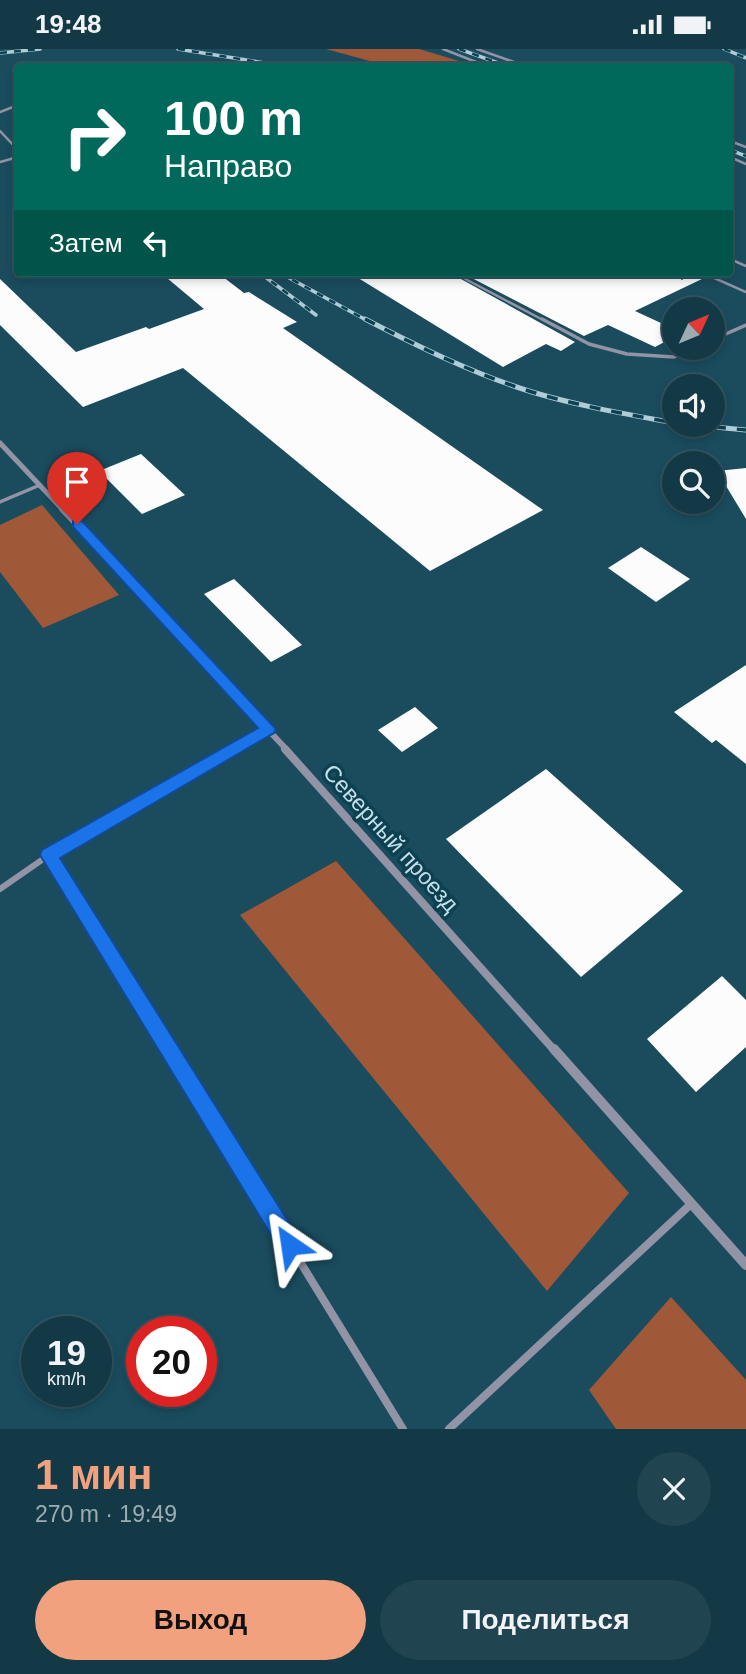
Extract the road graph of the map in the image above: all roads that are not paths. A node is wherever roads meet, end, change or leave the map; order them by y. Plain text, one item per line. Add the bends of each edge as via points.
1 (443, 49) edge
2 (477, 49) edge
3 (479, 63) edge
4 (517, 63) edge
5 (0, 131) edge
6 (14, 146) edge
7 (14, 155) edge
8 (12, 159) joint
9 (0, 162) edge
10 (463, 277) edge
11 (712, 277) edge
12 (499, 290) dead end
13 (746, 292) edge
14 (493, 293) junction
15 (534, 308) dead end
16 (527, 311) junction
17 (746, 325) edge
18 (575, 327) dead end
19 (566, 331) junction
20 (725, 334) edge
21 (662, 356) edge
22 (0, 443) edge
23 (40, 485) junction
24 (0, 502) edge
25 (268, 729) junction
26 (49, 855) junction
27 (0, 889) edge
28 (691, 1203) junction
29 (746, 1265) edge
30 (403, 1429) edge
31 (449, 1429) edge

1 - 3 lane
2 - 4 lane
5 - 6 lane
7 - 8 lane
8 - 9 lane
10 - 14 lane
11 - 13 lane
12 - 14 lane
14 - 16 lane
15 - 16 lane
16 - 19 lane
17 - 20 lane
18 - 19 lane
19 - 21 lane via 589,344 627,354
22 - 23 street, Северный проезд
23 - 24 lane
23 - 25 street, Северный проезд
25 - 26 lane
25 - 28 street, Северный проезд
26 - 27 lane
26 - 30 lane
28 - 29 street, Северный проезд
28 - 31 lane

